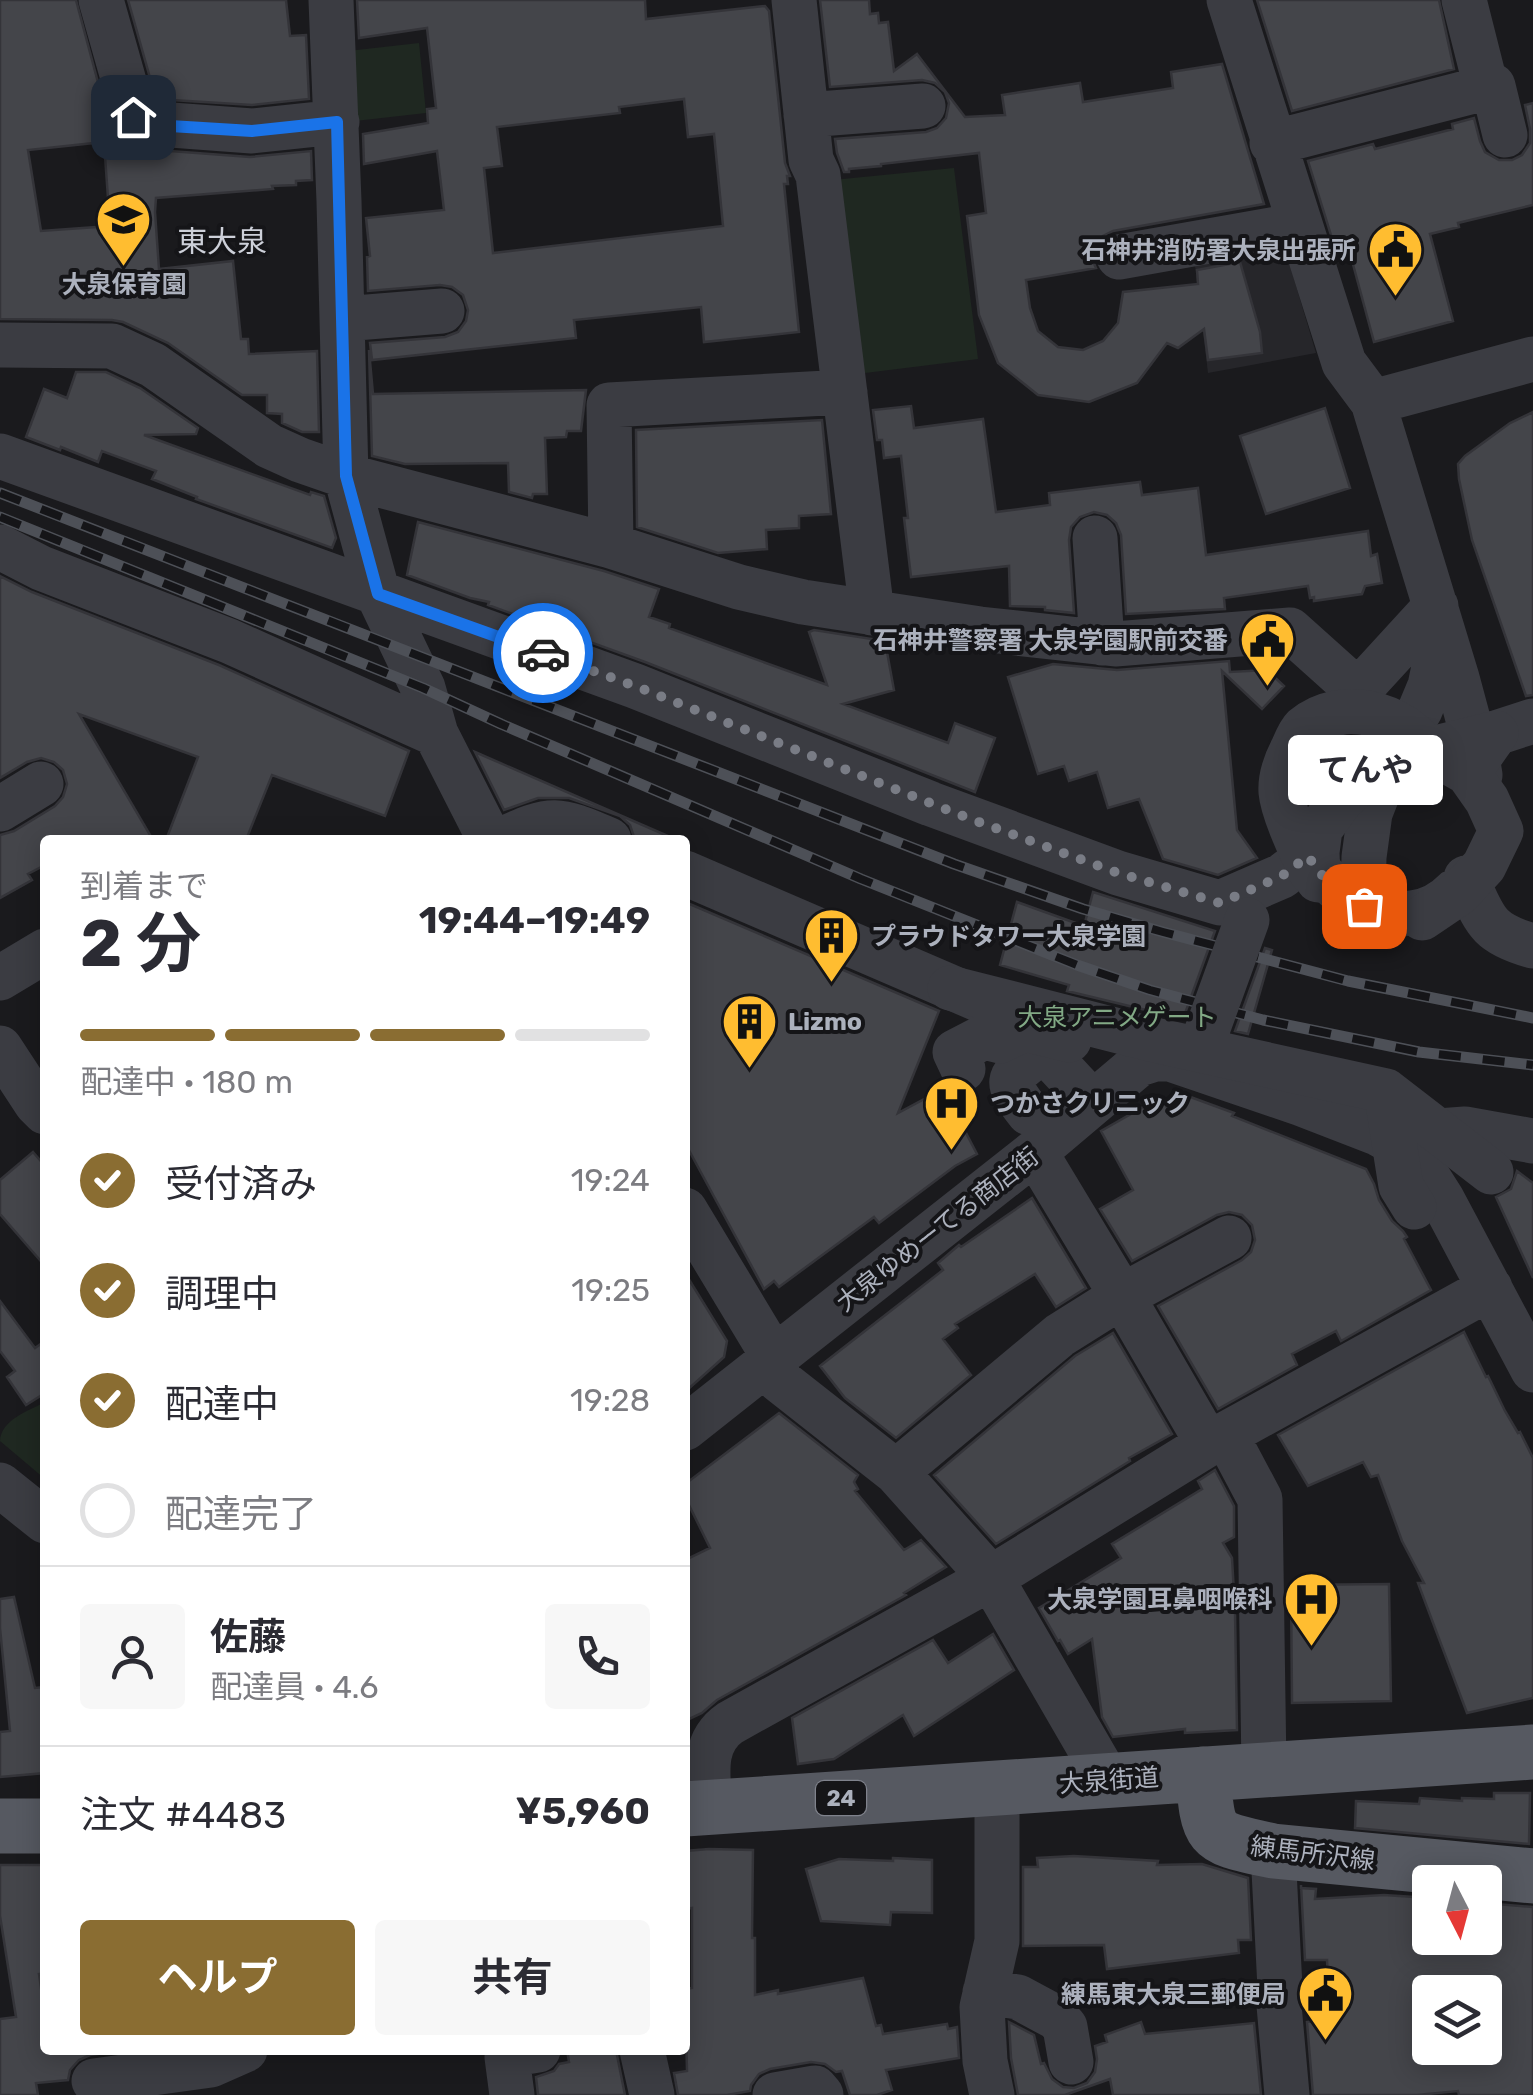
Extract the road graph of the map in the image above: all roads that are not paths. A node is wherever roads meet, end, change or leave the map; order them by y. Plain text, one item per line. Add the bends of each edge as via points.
1 (101, 0) edge
2 (331, 0) edge
3 (794, 0) edge
4 (1228, 0) edge
5 (1464, 0) edge
6 (1486, 87) junction
7 (923, 106) dead end
8 (806, 115) junction
9 (337, 122) junction
10 (1506, 135) dead end
11 (1272, 143) junction
12 (1299, 225) junction
13 (1119, 258) dead end
14 (442, 311) dead end
15 (343, 320) junction
16 (0, 345) edge
17 (1533, 358) edge
18 (845, 392) junction
19 (1373, 402) junction
20 (0, 456) edge
21 (346, 476) junction
22 (1095, 538) dead end
23 (0, 546) edge
24 (612, 546) junction
25 (378, 594) junction
26 (1436, 606) junction
27 (872, 614) junction
28 (1102, 643) junction
29 (1346, 699) junction
30 (1515, 727) edge
31 (436, 734) junction
32 (1427, 750) junction
33 (1468, 773) junction
34 (41, 784) dead end
35 (0, 809) edge
36 (487, 835) edge
37 (512, 835) edge
38 (597, 835) edge
39 (1312, 870) junction
40 (690, 875) edge
41 (1466, 878) junction
42 (1364, 906) junction
43 (1422, 918) dead end
44 (1248, 920) dead end
45 (1533, 946) edge
46 (40, 955) edge
47 (0, 978) edge
48 (946, 997) dead end
49 (1025, 1017) junction
50 (0, 1048) edge
51 (1200, 1050) junction
52 (963, 1069) dead end
53 (1397, 1086) junction
54 (1093, 1103) junction
55 (40, 1107) edge
56 (1032, 1132) junction
57 (1533, 1141) edge
58 (1401, 1146) junction
59 (1491, 1172) dead end
60 (1414, 1208) dead end
61 (690, 1218) edge
62 (1230, 1238) dead end
63 (1490, 1288) junction
64 (1122, 1296) junction
65 (773, 1356) junction
66 (1533, 1370) edge
67 (690, 1424) edge
68 (1217, 1440) junction
69 (896, 1472) junction
70 (0, 1485) edge
71 (40, 1517) edge
72 (991, 1578) junction
73 (1533, 1752) edge
74 (1264, 1770) junction
75 (1202, 1774) junction
76 (1108, 1780) junction
77 (997, 1788) junction
78 (698, 1809) edge
79 (0, 1826) edge
80 (40, 1826) edge
81 (1272, 1851) junction
82 (1533, 1876) edge
83 (985, 1992) junction
84 (232, 2055) edge
85 (512, 2055) edge
86 (643, 2055) edge
87 (1072, 2062) dead end
88 (93, 2075) edge
89 (512, 2095) edge
90 (652, 2095) edge
91 (775, 2095) edge
92 (821, 2095) edge
93 (992, 2095) edge
94 (1287, 2095) edge

1 - 9 street via 136,124 252,131
2 - 9 street
3 - 8 street
4 - 11 street
5 - 6 street
6 - 10 street via 1492,86
6 - 11 street
7 - 8 street
8 - 18 street
9 - 15 street
11 - 12 street
12 - 13 street
12 - 19 street via 1344,363
14 - 15 street
15 - 21 street
16 - 21 street via 112,346 153,366 270,446
17 - 19 street
18 - 24 street via 609,404
18 - 27 street
19 - 26 street
20 - 25 street
21 - 24 street
21 - 25 street
22 - 28 street
23 - 31 street
24 - 27 street via 740,586
25 - 31 street via 423,688
25 - 39 street via 1099,866 1220,903
26 - 29 street
26 - 41 street via 1482,786 1478,857
26 - 42 street via 1430,686 1390,759 1370,814
27 - 28 street
28 - 29 street via 1290,630
29 - 32 street, bridge via 1360,711 1390,719
29 - 39 street, bridge via 1302,730 1284,764 1281,792
30 - 32 street, bridge
30 - 33 street, bridge
31 - 36 street
32 - 33 street, bridge
32 - 39 street, bridge via 1377,768 1341,800 1320,829
33 - 43 street, bridge via 1501,831 1484,866
34 - 35 street
37 - 38 street via 550,821
39 - 42 street
40 - 49 street via 985,1002 1026,1031
41 - 42 street via 1430,909
41 - 45 street via 1492,928
44 - 51 street, bridge
46 - 47 street
48 - 49 street, bridge
49 - 51 street, bridge
49 - 52 street, bridge via 1000,1041 984,1037 954,1052
49 - 54 street
49 - 56 street via 1011,1082
50 - 55 street
51 - 53 street, bridge
53 - 59 street, bridge
53 - 60 street, bridge via 1401,1186
54 - 56 street, 大泉ゆめーてる商店街
54 - 58 street, 大泉ゆめーてる商店街 via 1140,1064 1170,1059
56 - 64 street
56 - 65 street, 大泉ゆめーてる商店街
57 - 58 street via 1465,1129 1411,1133
58 - 63 street, 大泉ゆめーてる商店街 via 1442,1199
61 - 65 street
62 - 64 street
63 - 66 street, 大泉ゆめーてる商店街
63 - 68 street
64 - 68 street
64 - 69 street via 1060,1336
65 - 67 street, 大泉ゆめーてる商店街
65 - 69 street via 779,1380
68 - 72 street
68 - 74 street via 1260,1499
69 - 72 street
70 - 71 street
72 - 76 street
72 - 78 street via 719,1730
73 - 74 main road, 大泉街道 / 24
74 - 75 main road, 大泉街道 / 24
75 - 76 main road, 大泉街道 / 24
75 - 81 main road, 練馬所沢線 via 1213,1831
76 - 77 main road, 大泉街道 / 24
77 - 78 main road, 大泉街道 / 24
77 - 83 street via 996,1941
79 - 80 main road
81 - 82 main road, 練馬所沢線
81 - 94 street
83 - 87 street via 1018,1997 1057,2018 1066,2027
83 - 93 street
84 - 88 street via 211,2064
85 - 89 street
86 - 90 street
91 - 92 street via 815,2088

